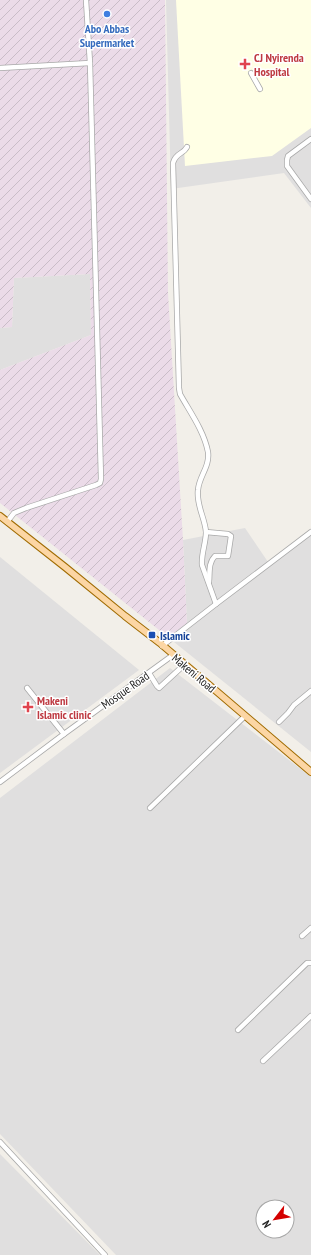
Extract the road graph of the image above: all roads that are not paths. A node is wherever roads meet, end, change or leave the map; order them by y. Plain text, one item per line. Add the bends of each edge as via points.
1 (86, 0) edge
2 (90, 63) junction
3 (0, 68) edge
4 (251, 72) dead end
5 (260, 89) dead end
6 (311, 139) edge
7 (187, 147) dead end
8 (311, 199) edge
9 (0, 516) edge
10 (7, 522) junction
11 (206, 532) junction
12 (311, 532) edge
13 (209, 585) junction
14 (216, 604) junction
15 (162, 646) junction
16 (173, 655) junction
17 (184, 665) junction
18 (149, 673) junction
19 (27, 688) dead end
20 (311, 691) edge
21 (245, 716) junction
22 (278, 722) dead end
23 (64, 734) junction
24 (311, 772) edge
25 (0, 782) edge
26 (150, 808) dead end
27 (311, 928) edge
28 (302, 936) dead end
29 (311, 962) edge
30 (311, 1016) edge
31 (238, 1030) dead end
32 (263, 1061) dead end
33 (0, 1142) edge
34 (105, 1255) edge

1 - 2 street
2 - 3 street
2 - 10 street via 101,479 96,485 22,510
4 - 5 street
6 - 8 street via 286,160 287,166
7 - 11 street via 176,155 173,163 179,388 208,451 208,464 200,480 198,492
9 - 10 main road, Makeni Road
10 - 15 main road, Makeni Road
11 - 13 street via 201,559
11 - 13 street via 231,536 228,556 215,556 210,564
12 - 14 street
13 - 14 street
14 - 15 street
15 - 16 main road, Makeni Road
16 - 17 main road, Makeni Road
16 - 18 street, Mosque Road
17 - 18 street via 159,688
17 - 21 main road, Makeni Road
18 - 23 street, Mosque Road
19 - 23 street
20 - 22 street
21 - 24 main road, Makeni Road
21 - 26 street
23 - 25 street, Mosque Road
27 - 28 street
29 - 31 street
30 - 32 street
33 - 34 street

